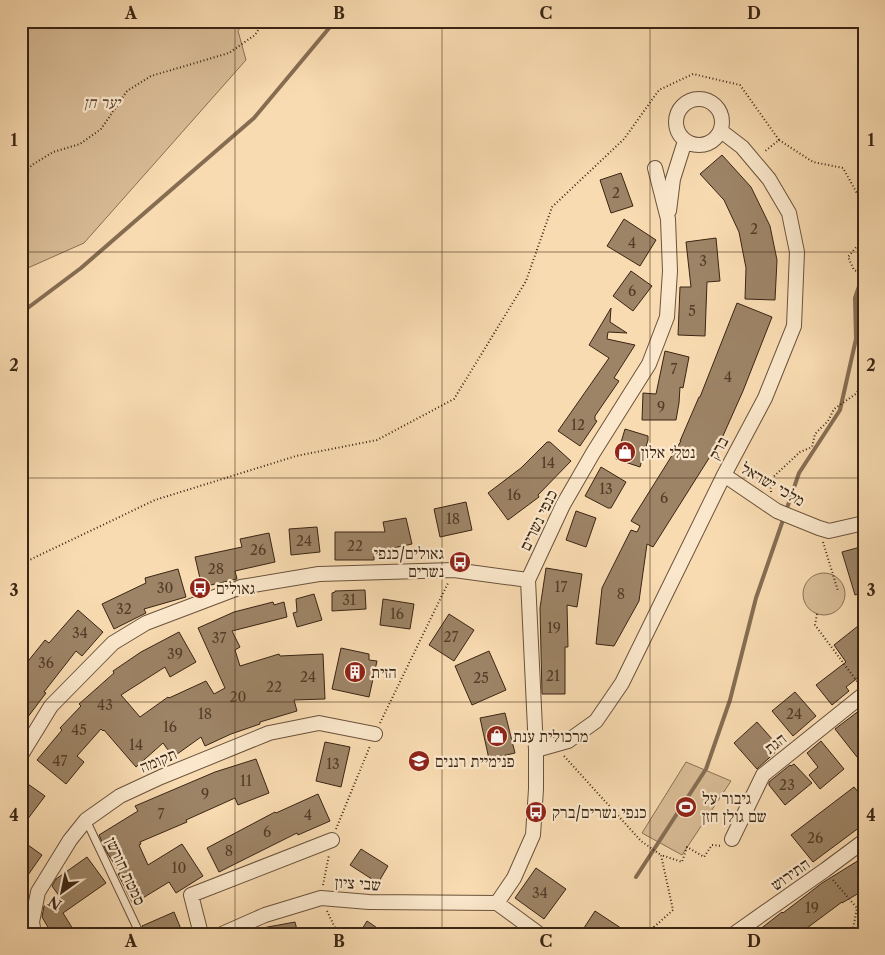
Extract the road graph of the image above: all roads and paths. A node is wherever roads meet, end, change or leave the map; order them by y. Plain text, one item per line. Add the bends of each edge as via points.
1 (264, 21) edge
2 (721, 131) junction
3 (780, 140) junction
4 (685, 141) junction
5 (753, 160) junction
6 (655, 168) dead end
7 (21, 177) edge
8 (668, 220) junction
9 (864, 231) edge
10 (864, 274) edge
11 (864, 370) edge
12 (724, 476) junction
13 (771, 495) dead end
14 (864, 523) edge
15 (819, 528) junction
16 (21, 564) edge
17 (528, 580) junction
18 (838, 592) dead end
19 (817, 614) dead end
20 (864, 690) edge
21 (864, 694) edge
22 (375, 734) dead end
23 (536, 750) junction
24 (21, 755) edge
25 (563, 755) dead end
26 (86, 820) junction
27 (732, 839) joint
28 (332, 840) dead end
29 (864, 841) edge
30 (661, 855) junction
31 (825, 870) junction
32 (320, 898) junction
33 (497, 903) junction
34 (34, 934) edge
35 (140, 934) edge
36 (201, 934) edge
37 (222, 934) edge
38 (338, 934) edge
39 (539, 934) edge
40 (656, 934) edge
41 (734, 934) edge
42 (852, 934) edge

1 - 7 path via 255,35 229,53 151,76 127,91 101,130 80,144 54,152
2 - 4 street via 712,142 705,144
2 - 4 street via 722,115 712,102 697,98 689,100 682,105 675,120 676,128
2 - 5 street, ברק
3 - 5 path
3 - 9 path via 813,162 843,168 858,195
3 - 16 path via 740,85 693,74 659,90 624,139 552,207 526,281 454,399 377,440 296,456 154,500
4 - 8 street via 674,179
5 - 12 street, ברק via 769,178 789,213 798,252 794,326 765,398
6 - 8 street, כנפי נשרים
8 - 17 street, כנפי נשרים via 670,271 667,317 649,364 563,505
9 - 10 path via 848,258 854,270
11 - 13 path via 857,393 834,409 815,434 812,447 800,452 770,480
12 - 15 street, מלכי ישראל via 778,511
12 - 23 street, ברק via 622,683 596,721 568,741
14 - 15 street, מלכי ישראל via 829,531
15 - 18 path
17 - 23 street, כנפי נשרים
17 - 24 street via 454,570 319,574 241,586 146,623 113,643 51,706
19 - 20 path via 816,624
21 - 27 street, הגת via 763,775
22 - 26 street, תקומה via 319,723 270,733 120,796
23 - 33 street, כנפי נשרים via 533,835 514,878
25 - 30 path via 641,841
26 - 34 street, תקומה via 38,892 32,922
26 - 35 lane, סמטת חורשן
27 - 30 path via 731,848 712,845 704,857 687,847 682,862
28 - 36 street via 191,895
29 - 31 street, התירוש
30 - 40 path via 673,910 654,927
31 - 41 street, התירוש
31 - 42 path via 857,908
32 - 33 street, שבי ציון via 369,902
32 - 37 street, שבי ציון
32 - 38 path
33 - 39 street

